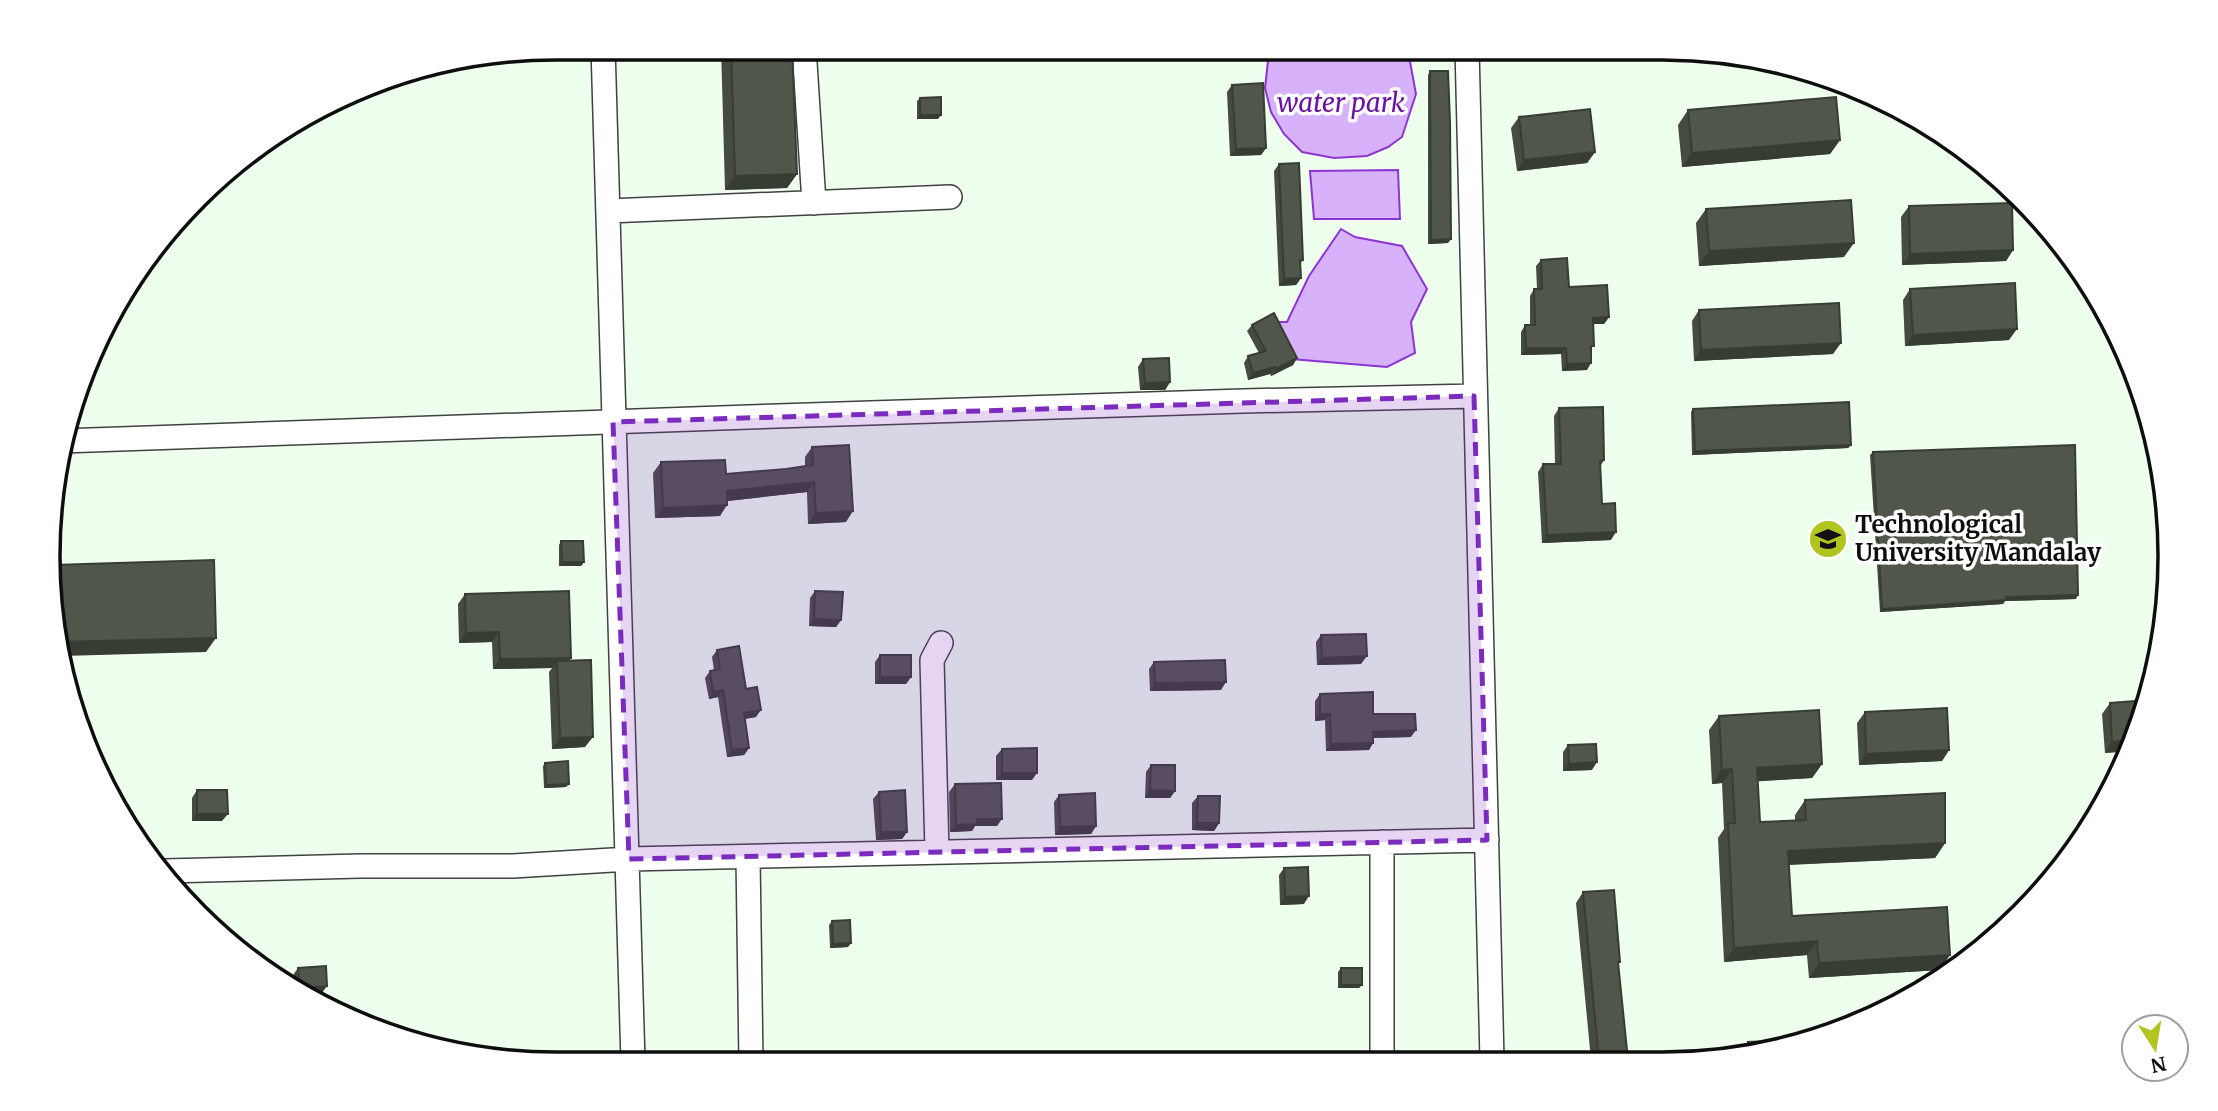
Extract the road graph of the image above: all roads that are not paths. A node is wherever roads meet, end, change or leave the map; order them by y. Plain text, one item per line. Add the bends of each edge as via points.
1 (603, 60) edge
2 (805, 60) edge
3 (1467, 60) edge
4 (950, 197) dead end
5 (814, 203) junction
6 (608, 211) junction
7 (1474, 396) junction
8 (613, 422) junction
9 (73, 441) edge
10 (941, 643) dead end
11 (1487, 840) junction
12 (1382, 842) junction
13 (936, 852) junction
14 (748, 857) junction
15 (629, 859) junction
16 (173, 871) edge
17 (633, 1052) edge
18 (751, 1052) edge
19 (1382, 1052) edge
20 (1492, 1052) edge

1 - 6 street
2 - 5 street
3 - 7 street
4 - 5 street
5 - 6 street
6 - 8 street
7 - 8 street
7 - 11 street
8 - 9 street
8 - 15 street
10 - 13 street via 932,660
11 - 12 street
11 - 20 street
12 - 13 street
12 - 19 street
13 - 14 street
14 - 15 street
14 - 18 street
15 - 16 street via 513,866
15 - 17 street

